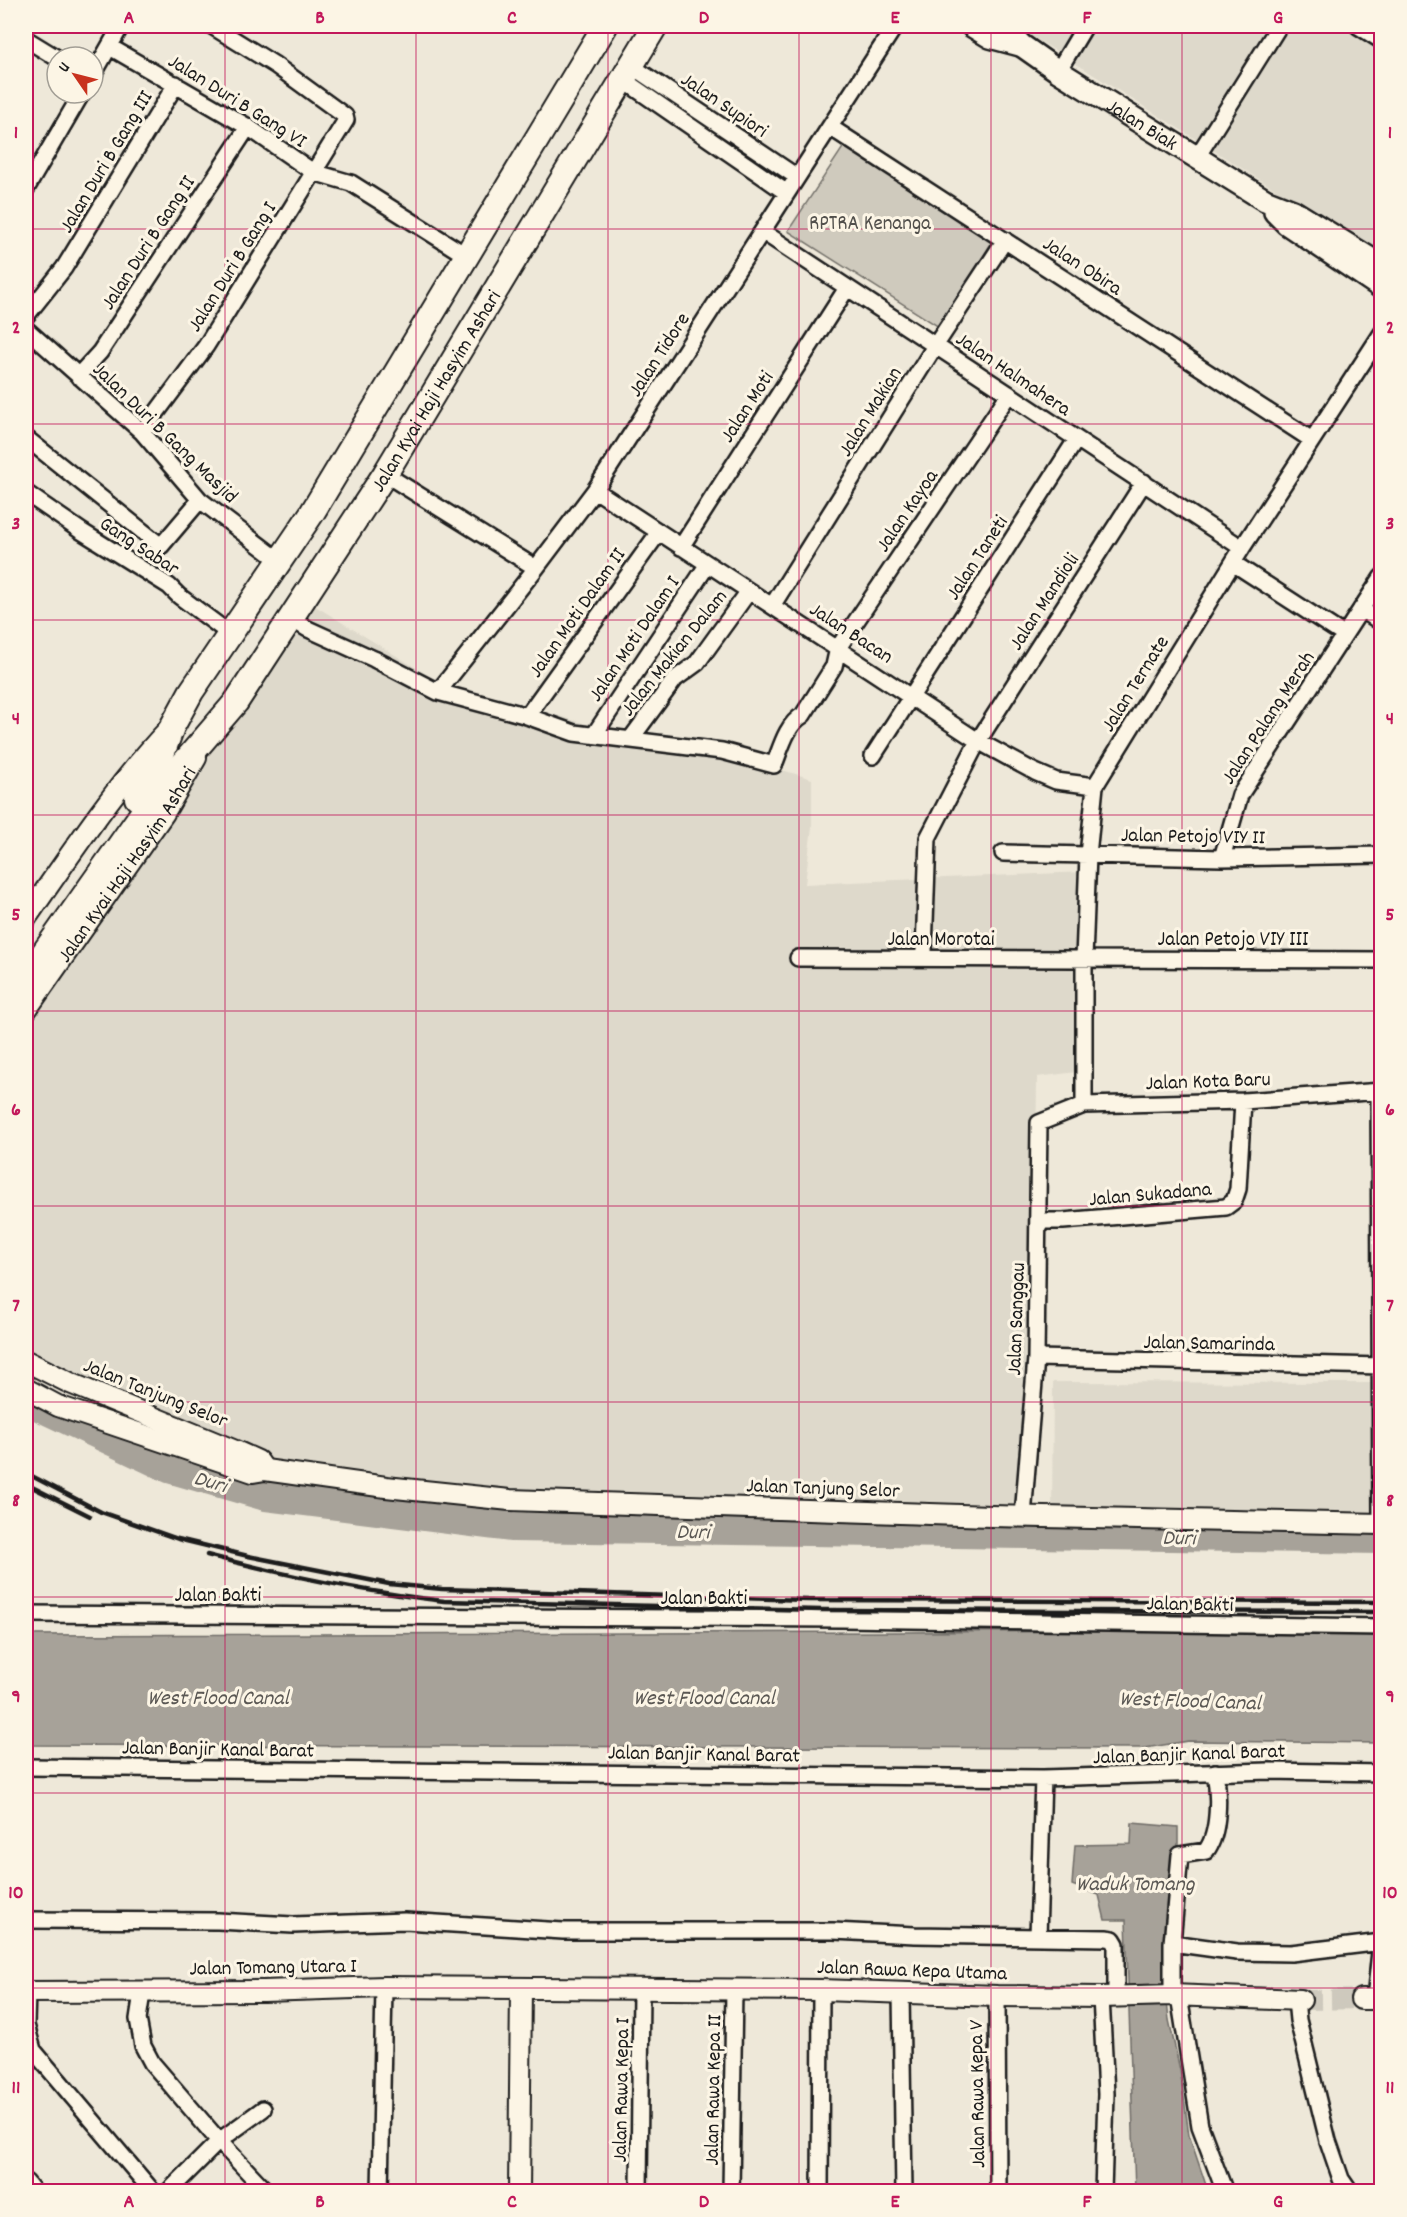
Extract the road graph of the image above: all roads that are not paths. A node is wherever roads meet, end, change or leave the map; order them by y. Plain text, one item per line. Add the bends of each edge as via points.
1 (121, 26) edge
2 (212, 26) edge
3 (605, 26) edge
4 (655, 26) edge
5 (895, 26) edge
6 (972, 26) edge
7 (1003, 26) edge
8 (1084, 26) edge
9 (1279, 26) edge
10 (1358, 26) edge
11 (1380, 37) edge
12 (26, 39) edge
13 (1021, 45) junction
14 (110, 47) junction
15 (45, 51) edge
16 (105, 55) edge
17 (1058, 71) junction
18 (626, 72) junction
19 (176, 84) junction
20 (75, 105) edge
21 (248, 127) junction
22 (830, 127) junction
23 (1197, 157) junction
24 (313, 172) junction
25 (797, 177) junction
26 (26, 189) edge
27 (787, 193) junction
28 (1264, 200) junction
29 (763, 232) junction
30 (1005, 240) junction
31 (467, 256) junction
32 (1382, 266) edge
33 (846, 288) junction
34 (1382, 288) edge
35 (26, 316) edge
36 (26, 329) edge
37 (1382, 333) edge
38 (935, 346) junction
39 (78, 376) junction
40 (1009, 394) junction
41 (142, 432) junction
42 (26, 438) edge
43 (1076, 440) junction
44 (1312, 440) junction
45 (385, 474) junction
46 (1144, 482) junction
47 (595, 490) junction
48 (26, 494) edge
49 (200, 500) junction
50 (659, 532) junction
51 (681, 547) junction
52 (1242, 548) junction
53 (280, 561) junction
54 (1233, 562) junction
55 (708, 564) junction
56 (536, 568) junction
57 (1382, 577) edge
58 (749, 591) junction
59 (772, 606) junction
60 (1361, 609) junction
61 (290, 618) junction
62 (1382, 622) edge
63 (230, 634) junction
64 (1344, 635) junction
65 (838, 648) junction
66 (438, 692) junction
67 (912, 696) junction
68 (527, 716) junction
69 (172, 727) junction
70 (594, 735) junction
71 (630, 740) junction
72 (978, 741) junction
73 (201, 745) junction
74 (873, 756) dead end
75 (1095, 786) junction
76 (145, 799) junction
77 (1003, 853) dead end
78 (1088, 855) junction
79 (1382, 855) edge
80 (1222, 858) junction
81 (26, 918) edge
82 (924, 951) dead end
83 (26, 954) edge
84 (798, 958) dead end
85 (1084, 959) junction
86 (1382, 960) edge
87 (26, 978) edge
88 (26, 1010) edge
89 (1380, 1091) edge
90 (1243, 1101) junction
91 (1084, 1105) junction
92 (1039, 1123) joint
93 (1039, 1221) junction
94 (1036, 1358) junction
95 (26, 1360) edge
96 (1380, 1366) edge
97 (26, 1389) edge
98 (265, 1470) junction
99 (1023, 1516) junction
100 (1381, 1524) edge
101 (26, 1614) edge
102 (1382, 1627) edge
103 (26, 1767) edge
104 (1215, 1772) junction
105 (1382, 1773) edge
106 (1043, 1778) junction
107 (26, 1920) edge
108 (1038, 1936) junction
109 (1381, 1942) edge
110 (1172, 1943) junction
111 (384, 1987) junction
112 (521, 1988) junction
113 (641, 1989) junction
114 (734, 1989) junction
115 (820, 1990) junction
116 (26, 1992) edge
117 (142, 1993) junction
118 (902, 1993) junction
119 (1173, 1995) junction
120 (997, 1996) junction
121 (1113, 1997) junction
122 (1372, 1999) edge
123 (1298, 2000) joint
124 (263, 2109) dead end
125 (219, 2142) junction
126 (26, 2182) edge
127 (34, 2192) edge
128 (153, 2192) edge
129 (168, 2192) edge
130 (267, 2192) edge
131 (380, 2192) edge
132 (519, 2192) edge
133 (639, 2192) edge
134 (731, 2192) edge
135 (820, 2192) edge
136 (904, 2192) edge
137 (998, 2192) edge
138 (1103, 2192) edge
139 (1225, 2192) edge
140 (1350, 2192) edge

1 - 14 street
2 - 24 street, Jalan Duri B Gang I via 275,65 345,116 345,123
3 - 31 main road, Jalan Kyai Haji Hasyim Ashari
4 - 18 main road, Jalan Kyai Haji Hasyim Ashari
5 - 22 street, Jalan Tidore
6 - 13 main road, Jalan Biak via 990,37
7 - 13 main road, Jalan Biak
8 - 17 street
9 - 23 street
10 - 11 street
12 - 15 street
13 - 17 main road, Jalan Biak
14 - 16 street
14 - 19 street, Jalan Duri B Gang VI
17 - 23 main road, Jalan Biak
18 - 25 street, Jalan Supiori
18 - 27 street, Jalan Supiori
18 - 45 main road, Jalan Kyai Haji Hasyim Ashari
19 - 21 street, Jalan Duri B Gang VI
19 - 35 street, Jalan Duri B Gang III via 64,268
20 - 26 street
21 - 24 street, Jalan Duri B Gang VI
21 - 39 street, Jalan Duri B Gang II via 100,352
22 - 25 street, Jalan Tidore
22 - 30 street, Jalan Obira
23 - 28 main road, Jalan Biak
24 - 31 street, Jalan Duri B Gang VI via 351,183
24 - 41 street, Jalan Duri B Gang I via 206,346
25 - 27 street, Jalan Tidore
27 - 29 street, Jalan Tidore
28 - 32 main road, Jalan Biak via 1293,212
28 - 34 main road, Jalan Biak via 1287,224
29 - 33 street, Jalan Halmahera
29 - 47 street, Jalan Tidore
30 - 38 street, Jalan Makian
30 - 44 street, Jalan Obira
31 - 53 main road, Jalan Kyai Haji Hasyim Ashari
33 - 38 street, Jalan Halmahera
33 - 51 street, Jalan Moti
36 - 39 street, Jalan Duri B Gang Masjid
37 - 44 street, Jalan Ternate
38 - 40 street, Jalan Halmahera
38 - 59 street, Jalan Makian
39 - 41 street, Jalan Duri B Gang Masjid
40 - 43 street, Jalan Halmahera
40 - 65 street, Jalan Kayoa
41 - 49 street, Jalan Duri B Gang Masjid
42 - 49 street via 160,546
43 - 46 street, Jalan Halmahera
43 - 67 street, Jalan Taneti
44 - 52 street, Jalan Ternate
45 - 56 street
45 - 61 main road, Jalan Kyai Haji Hasyim Ashari
46 - 52 street, Jalan Halmahera
46 - 72 street, Jalan Mandioli
47 - 50 street, Jalan Bacan
47 - 56 street, Jalan Tidore
48 - 63 street, Gang Sabar via 169,586
49 - 53 street, Jalan Duri B Gang Masjid
50 - 51 street, Jalan Bacan
50 - 68 street, Jalan Moti Dalam II
51 - 55 street, Jalan Bacan
52 - 54 street, Jalan Ternate
53 - 63 main road, Jalan Kyai Haji Hasyim Ashari
54 - 64 street
54 - 75 street, Jalan Ternate
55 - 58 street, Jalan Bacan
55 - 70 street, Jalan Moti Dalam I
56 - 66 street, Jalan Tidore
57 - 60 street, Jalan Palang Merah
58 - 59 street, Jalan Bacan
58 - 71 street, Jalan Makian Dalam via 697,663 675,679
59 - 65 street, Jalan Bacan
60 - 62 street
60 - 64 street, Jalan Palang Merah
61 - 66 street
61 - 73 main road, Jalan Kyai Haji Hasyim Ashari via 236,702
63 - 69 main road, Jalan Kyai Haji Hasyim Ashari
64 - 80 street, Jalan Palang Merah via 1240,795
65 - 67 street, Jalan Bacan
65 - 71 street, Jalan Kayoa via 834,666 803,715 795,720 774,765 722,751
66 - 68 street
67 - 72 street, Jalan Bacan
67 - 74 street, Jalan Taneti
68 - 70 street via 574,733
69 - 76 main road, Jalan Kyai Haji Hasyim Ashari
69 - 81 street, Jalan Kyai Haji Hasyim Ashari via 116,792
70 - 71 street
72 - 75 street, Jalan Bacan via 1056,781
72 - 82 street, Jalan Mandioli via 928,838
73 - 76 main road, Jalan Kyai Haji Hasyim Ashari
73 - 88 street, Jalan Kyai Haji Hasyim Ashari via 170,803
75 - 78 street, Jalan Ternate
76 - 83 main road, Jalan Kyai Haji Hasyim Ashari
76 - 87 main road, Jalan Kyai Haji Hasyim Ashari
77 - 78 street, Jalan Petojo VIY II
78 - 80 street, Jalan Petojo VIY II
78 - 85 street, Jalan Ternate
79 - 80 street, Jalan Petojo VIY II
84 - 85 street, Jalan Morotai
85 - 86 street, Jalan Petojo VIY III
85 - 91 street, Jalan Ternate
89 - 90 street, Jalan Kota Baru
89 - 96 street
90 - 91 street, Jalan Kota Baru
90 - 93 street, Jalan Sukadana via 1238,1189 1234,1201 1226,1208
91 - 92 street, Jalan Kota Baru
92 - 93 street, Jalan Sanggau
93 - 94 street, Jalan Sanggau
94 - 96 street, Jalan Samarinda
94 - 99 street, Jalan Sanggau
95 - 98 street, Jalan Tanjung Selor via 70,1383 258,1461
96 - 100 street
97 - 98 street, Jalan Tanjung Selor via 58,1406 253,1472
98 - 99 street, Jalan Tanjung Selor via 510,1500
99 - 100 street, Jalan Tanjung Selor
101 - 102 street, Jalan Bakti
103 - 106 street, Jalan Banjir Kanal Barat
104 - 105 street, Jalan Banjir Kanal Barat
104 - 106 street, Jalan Banjir Kanal Barat
104 - 110 street via 1219,1795 1212,1843 1206,1851 1180,1855
106 - 108 street
107 - 108 street via 293,1925 405,1921 563,1931 833,1930
108 - 121 street via 1113,1939
109 - 110 street via 1290,1953 1237,1952
109 - 122 street
110 - 119 street
111 - 112 street, Jalan Tomang Utara I
111 - 117 street, Jalan Tomang Utara I
111 - 131 street
112 - 113 street, Jalan Rawa Kepa Utama
112 - 132 street
113 - 114 street, Jalan Rawa Kepa Utama
113 - 133 street, Jalan Rawa Kepa I
114 - 115 street, Jalan Rawa Kepa Utama
114 - 134 street, Jalan Rawa Kepa II
115 - 118 street, Jalan Rawa Kepa Utama
115 - 135 street
116 - 117 street, Jalan Tomang Utara I
116 - 128 street via 26,2025 33,2050
117 - 125 street via 138,2019 143,2046
118 - 120 street, Jalan Rawa Kepa Utama
118 - 136 street
119 - 121 street, Jalan Rawa Kepa Utama
119 - 123 street, Jalan Rawa Kepa Utama
119 - 139 street via 1200,2126
120 - 121 street, Jalan Rawa Kepa Utama
120 - 137 street, Jalan Rawa Kepa V
121 - 138 street
123 - 140 street via 1298,2020 1328,2141 1341,2179
124 - 125 street
125 - 129 street
125 - 130 street
126 - 127 street

